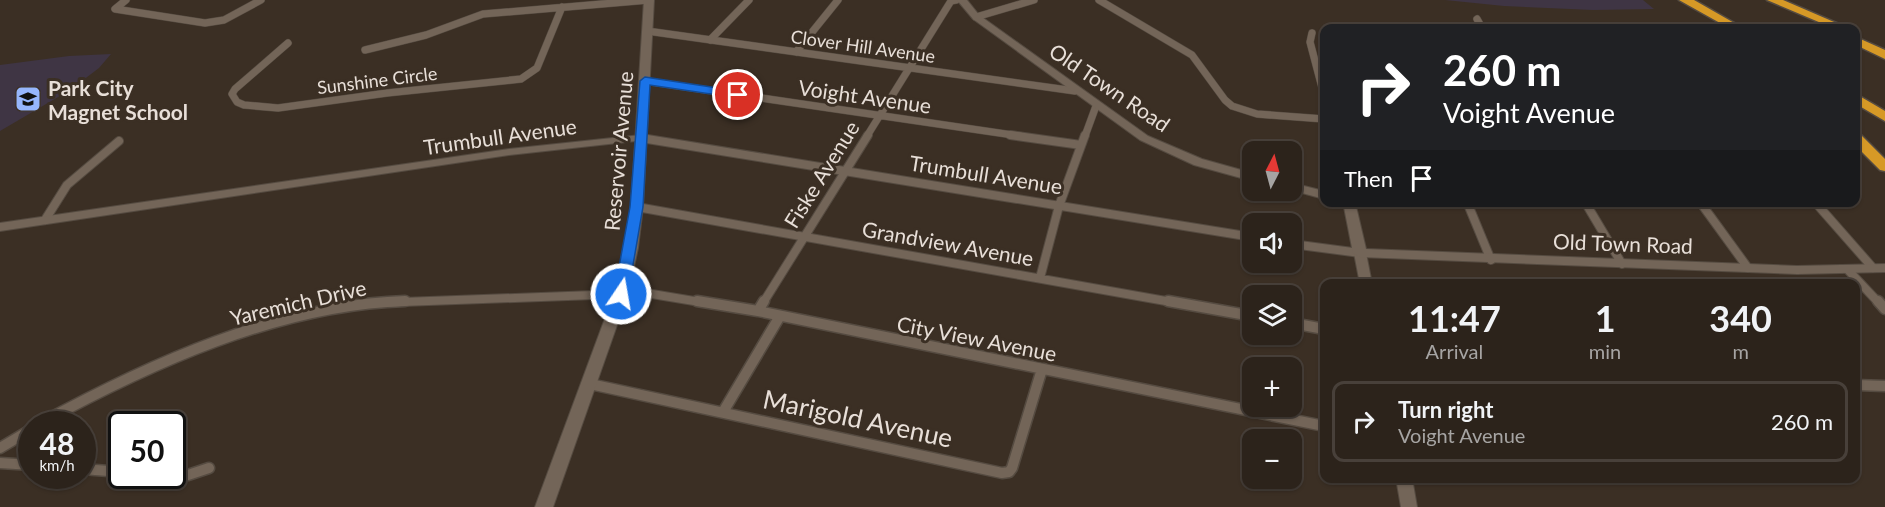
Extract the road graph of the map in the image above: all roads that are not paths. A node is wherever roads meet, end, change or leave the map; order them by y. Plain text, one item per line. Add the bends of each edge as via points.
1 (126, 0) edge
2 (261, 0) edge
3 (649, 0) edge
4 (748, 0) edge
5 (838, 0) edge
6 (956, 0) edge
7 (962, 0) edge
8 (1034, 0) edge
9 (1099, 0) edge
10 (1675, 0) edge
11 (1684, 0) edge
12 (1763, 0) edge
13 (1773, 0) edge
14 (562, 7) junction
15 (976, 17) junction
16 (1477, 19) dead end
17 (1480, 24) edge
18 (1715, 24) edge
19 (1729, 24) edge
20 (1820, 24) edge
21 (1832, 24) edge
22 (647, 31) junction
23 (1312, 33) dead end
24 (1860, 36) edge
25 (710, 40) junction
26 (288, 43) dead end
27 (1860, 43) edge
28 (1885, 46) edge
29 (365, 50) dead end
30 (796, 52) junction
31 (1885, 55) edge
32 (910, 68) junction
33 (645, 81) junction
34 (1320, 81) edge
35 (1075, 91) junction
36 (1860, 101) edge
37 (1095, 106) junction
38 (878, 116) junction
39 (1885, 117) edge
40 (1320, 119) edge
41 (641, 138) junction
42 (119, 141) dead end
43 (1860, 142) edge
44 (1081, 146) junction
45 (1885, 166) edge
46 (846, 171) junction
47 (1242, 174) edge
48 (1302, 190) edge
49 (1320, 194) edge
50 (1059, 206) junction
51 (637, 207) junction
52 (1350, 207) edge
53 (1469, 207) edge
54 (1588, 207) edge
55 (1704, 207) edge
56 (1820, 207) edge
57 (45, 220) junction
58 (0, 226) edge
59 (804, 235) junction
60 (1242, 235) edge
61 (1302, 245) edge
62 (1360, 254) junction
63 (1491, 260) junction
64 (1622, 264) junction
65 (1748, 268) junction
66 (1879, 268) edge
67 (1848, 270) junction
68 (1040, 278) junction
69 (1365, 279) edge
70 (1857, 279) edge
71 (1860, 283) edge
72 (622, 291) junction
73 (1885, 309) edge
74 (758, 311) junction
75 (1242, 314) edge
76 (780, 316) junction
77 (1302, 325) edge
78 (1320, 328) edge
79 (1042, 369) junction
80 (590, 384) junction
81 (1860, 385) edge
82 (1885, 386) edge
83 (63, 411) edge
84 (723, 412) junction
85 (1320, 425) edge
86 (18, 437) edge
87 (0, 448) edge
88 (0, 463) edge
89 (18, 464) edge
90 (209, 468) dead end
91 (186, 475) edge
92 (1405, 483) edge
93 (544, 507) edge
94 (1409, 507) edge

1 - 2 street via 115,9 205,23 224,20
3 - 14 street
3 - 22 main road, Reservoir Avenue
4 - 25 street
5 - 30 street
6 - 32 street, Fiske Avenue via 951,1
7 - 15 main road, Old Town Road
8 - 15 street
9 - 40 street via 1192,55 1229,105 1259,113
10 - 18 highway
11 - 19 highway
12 - 20 highway
13 - 21 highway
14 - 26 street, Sunshine Circle via 537,68 521,79 278,108 237,102 232,94 235,89
14 - 29 street via 483,14 426,35
15 - 35 main road, Old Town Road
16 - 17 street
22 - 25 street, Clover Hill Avenue
22 - 33 main road, Reservoir Avenue
23 - 34 street via 1310,42
24 - 28 highway
25 - 30 street, Clover Hill Avenue
27 - 31 highway
30 - 32 street, Clover Hill Avenue
32 - 35 street, Clover Hill Avenue
32 - 38 street, Fiske Avenue
33 - 38 street, Voight Avenue
33 - 41 main road, Reservoir Avenue
35 - 37 main road, Old Town Road
36 - 39 highway
37 - 44 street
37 - 47 main road, Old Town Road via 1160,147
38 - 44 street, Voight Avenue
38 - 46 street, Fiske Avenue
41 - 46 street, Trumbull Avenue
41 - 51 main road, Reservoir Avenue
41 - 57 street, Trumbull Avenue via 509,152
42 - 57 street via 68,185
43 - 45 highway
44 - 50 street
46 - 50 street, Trumbull Avenue
46 - 59 street, Fiske Avenue
48 - 49 main road
50 - 60 street, Trumbull Avenue
50 - 68 street
51 - 59 street, Grandview Avenue
51 - 72 main road, Reservoir Avenue
52 - 62 main road
53 - 63 street
54 - 64 street
55 - 65 street
56 - 66 street
57 - 58 street, Trumbull Avenue
59 - 68 street, Grandview Avenue
59 - 74 street, Fiske Avenue
61 - 62 street
62 - 63 main road, Old Town Road
62 - 69 street
63 - 64 main road, Old Town Road
64 - 65 main road, Old Town Road
65 - 67 main road, Old Town Road
66 - 67 main road, Old Town Road
67 - 70 street
68 - 75 street, Grandview Avenue
71 - 73 street
72 - 74 street, City View Avenue
72 - 80 main road, Reservoir Avenue
72 - 83 street, Yaremich Drive via 380,302 336,308 205,345
74 - 76 street, City View Avenue
76 - 79 street, City View Avenue
76 - 84 street
77 - 78 street
79 - 84 street, Marigold Avenue via 1012,468 1002,473
79 - 85 street, City View Avenue
80 - 84 street, Marigold Avenue
80 - 93 main road, Reservoir Avenue
81 - 82 street
86 - 87 street
88 - 89 street
90 - 91 street
92 - 94 street

